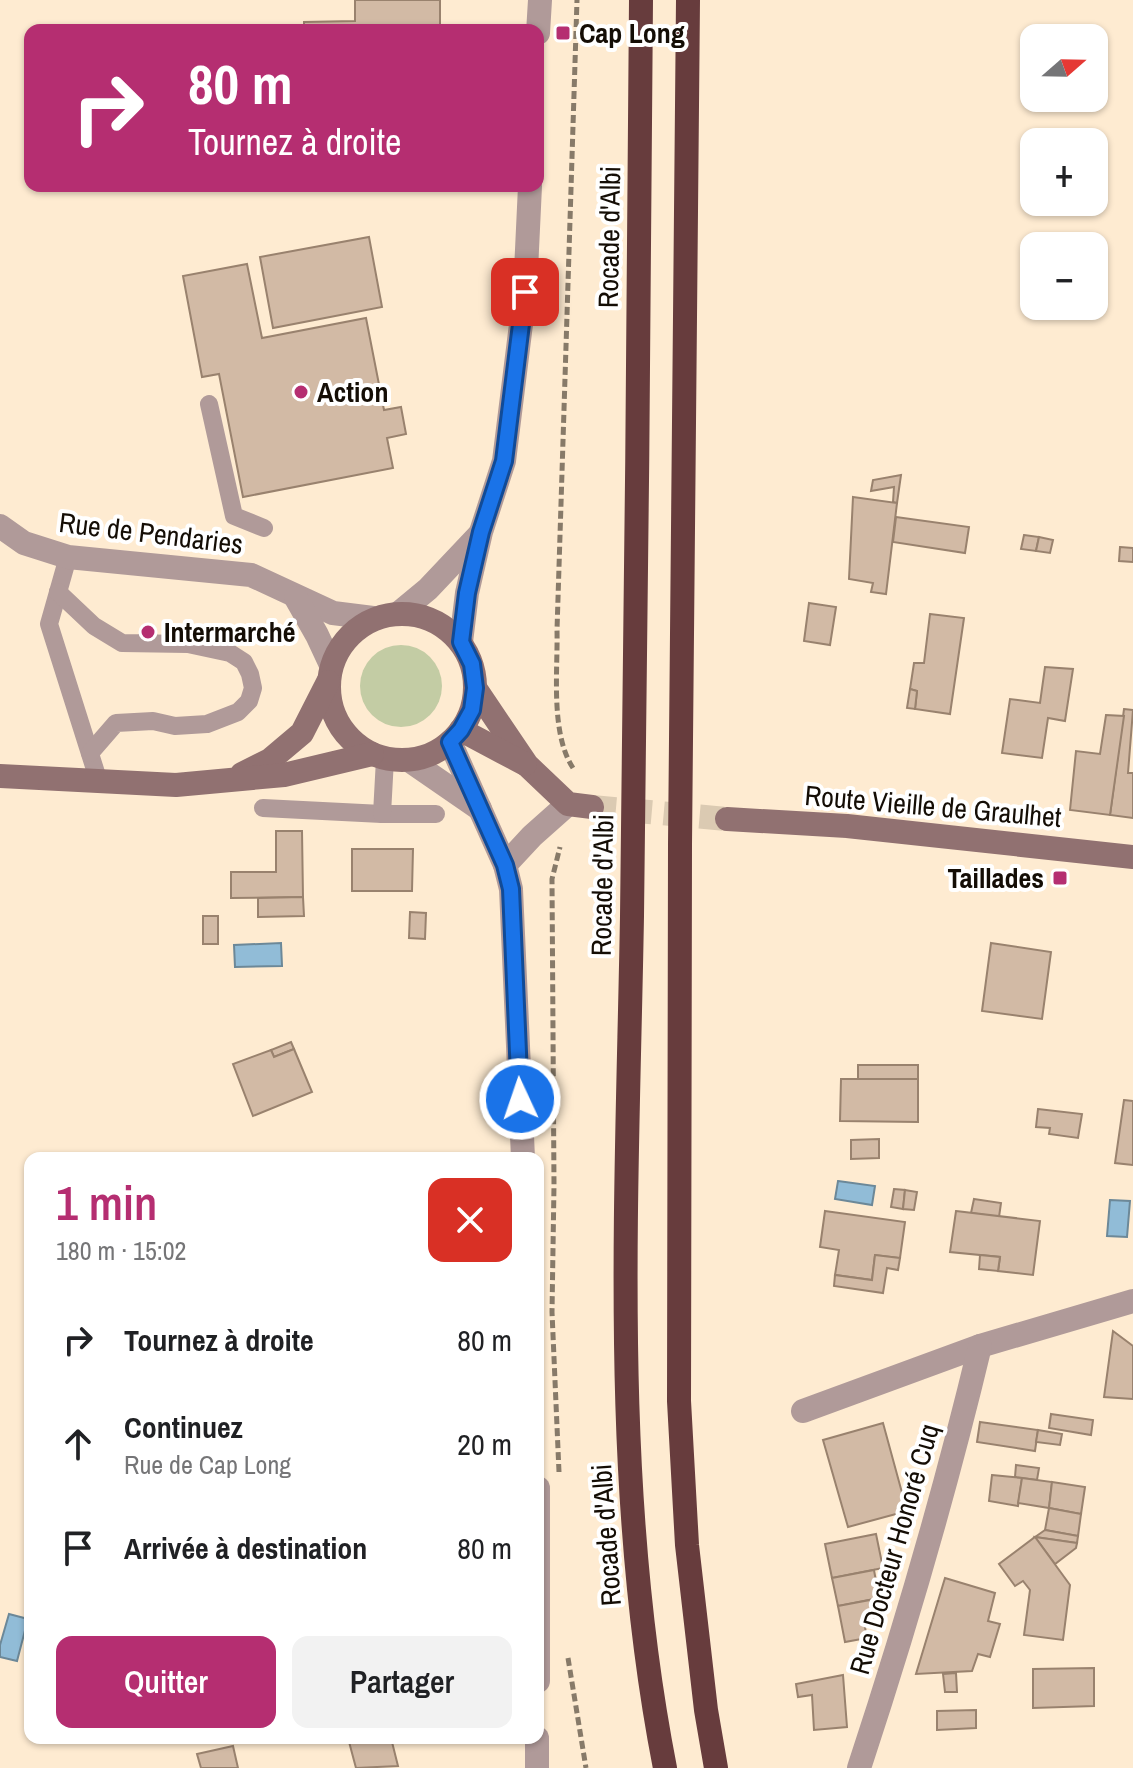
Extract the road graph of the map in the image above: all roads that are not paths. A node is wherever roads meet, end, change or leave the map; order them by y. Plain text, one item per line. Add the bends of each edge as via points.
1 (524, 0) edge
2 (540, 0) edge
3 (641, 0) edge
4 (688, 0) edge
5 (524, 24) edge
6 (539, 24) edge
7 (527, 192) edge
8 (209, 404) dead end
9 (0, 526) edge
10 (264, 528) dead end
11 (481, 532) junction
12 (68, 557) junction
13 (58, 592) junction
14 (296, 598) junction
15 (399, 613) junction
16 (373, 618) junction
17 (461, 642) junction
18 (329, 674) junction
19 (475, 688) junction
20 (456, 736) junction
21 (90, 753) junction
22 (389, 758) junction
23 (527, 765) junction
24 (0, 776) edge
25 (98, 779) junction
26 (229, 781) junction
27 (579, 806) joint
28 (263, 808) dead end
29 (482, 810) junction
30 (382, 814) junction
31 (436, 814) dead end
32 (727, 819) tunnel mouth
33 (1133, 857) edge
34 (505, 865) junction
35 (523, 1152) edge
36 (1133, 1301) edge
37 (980, 1346) junction
38 (803, 1411) dead end
39 (537, 1744) edge
40 (537, 1768) edge
41 (665, 1768) edge
42 (716, 1768) edge
43 (859, 1768) edge

1 - 5 street
2 - 6 street
3 - 41 highway, Rocade d'Albi via 625,1301 633,1537 652,1704
4 - 42 highway via 679,1401 687,1545
7 - 11 street via 525,292 504,461
8 - 10 lane via 234,516
9 - 12 street, Rue de Pendaries via 24,543
11 - 15 street
11 - 17 street
12 - 13 lane
12 - 14 street, Rue de Pendaries via 251,575
13 - 21 lane via 49,624
13 - 21 lane via 94,626 122,643 188,644 230,653 244,662 253,688 238,712 207,724 116,723
14 - 16 street, Rue de Pendaries via 333,613
14 - 18 street via 317,635
15 - 16 main road
15 - 17 main road via 422,615
16 - 18 main road via 346,637
17 - 19 main road via 472,664
18 - 22 main road via 332,712 348,737
18 - 26 main road via 302,733 270,760
19 - 20 main road via 472,710
19 - 23 main road
20 - 22 main road via 431,755
20 - 23 main road
20 - 29 street
21 - 25 lane
22 - 26 main road
22 - 29 street via 436,776
22 - 30 lane
23 - 27 main road
24 - 25 main road
25 - 26 main road via 176,785
27 - 34 street via 532,836
28 - 30 lane
29 - 34 street
30 - 31 lane
32 - 33 main road, Route Vieille de Graulhet via 847,826
34 - 35 street via 511,889
36 - 37 street
37 - 38 street
37 - 43 street, Rue Docteur Honoré Cuq via 949,1471
39 - 40 street

